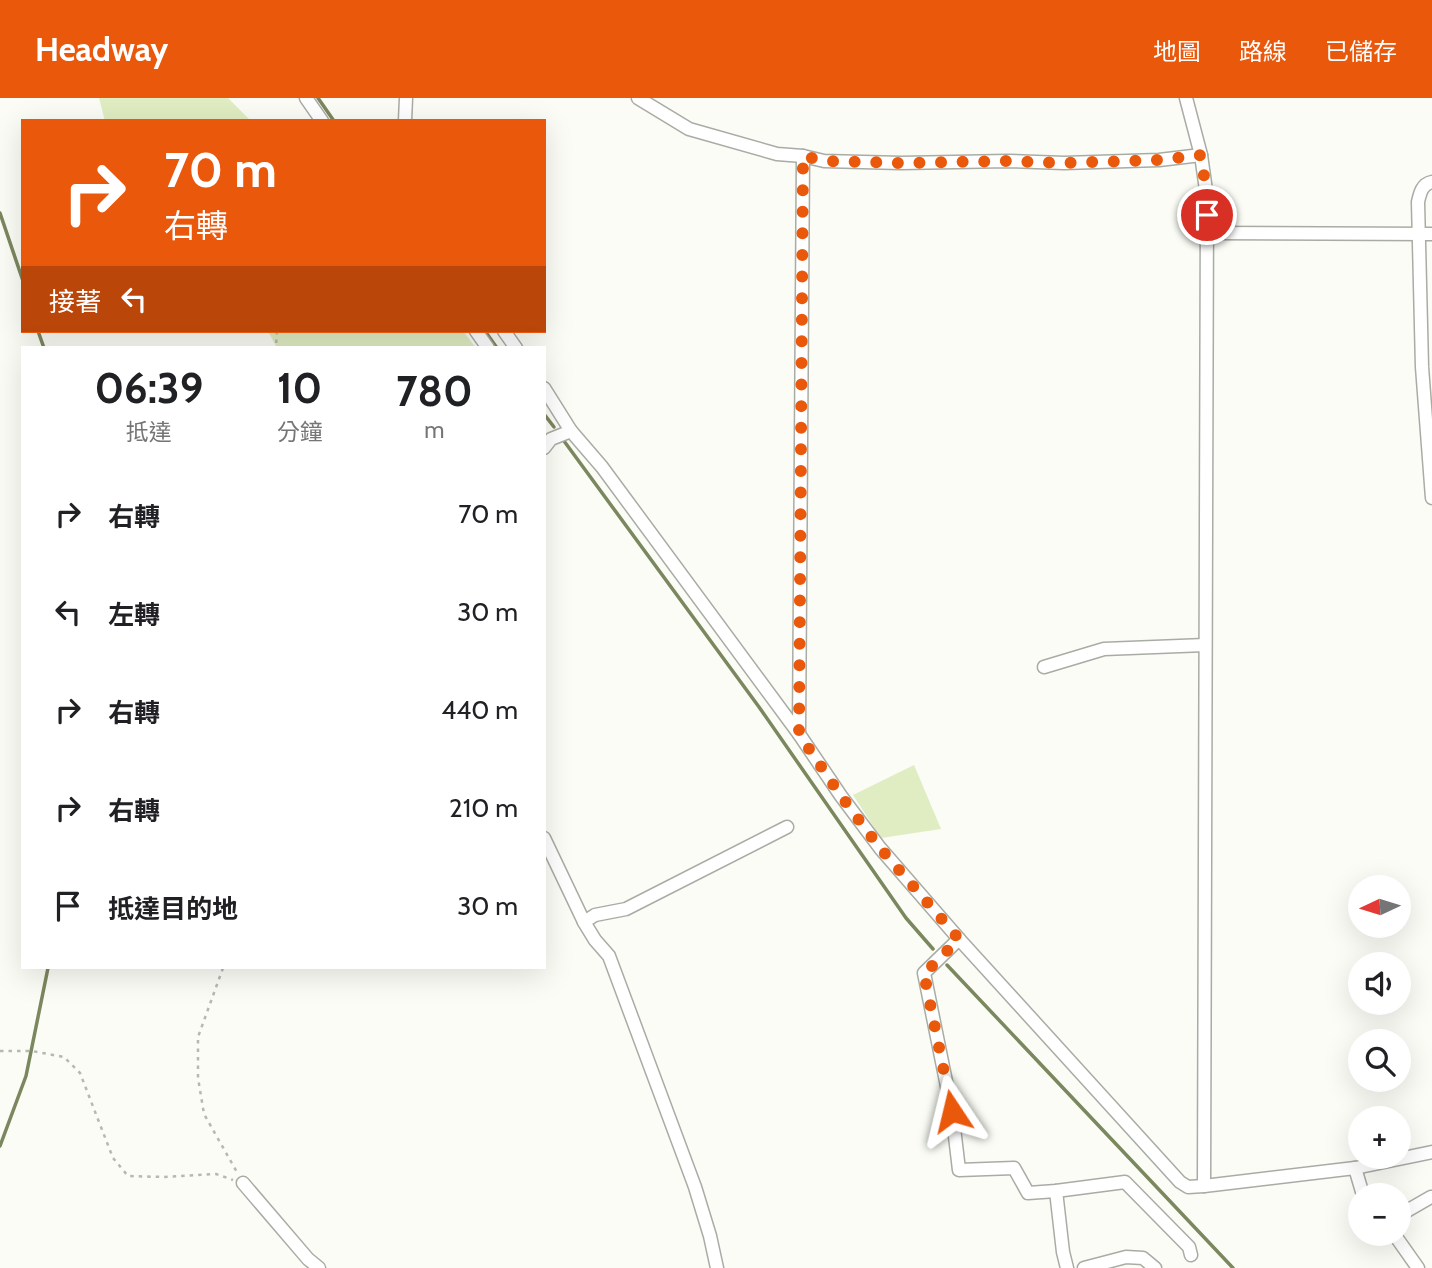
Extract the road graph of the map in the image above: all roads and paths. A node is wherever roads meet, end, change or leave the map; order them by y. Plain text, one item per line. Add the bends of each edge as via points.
1 (306, 98) edge
2 (406, 98) edge
3 (638, 98) edge
4 (1186, 98) edge
5 (321, 119) edge
6 (405, 119) edge
7 (1201, 155) junction
8 (803, 156) junction
9 (1432, 182) edge
10 (1207, 233) junction
11 (1425, 234) edge
12 (1427, 367) edge
13 (546, 391) edge
14 (571, 431) junction
15 (546, 439) edge
16 (1432, 498) edge
17 (1205, 646) junction
18 (1044, 667) dead end
19 (799, 734) junction
20 (787, 827) dead end
21 (546, 842) edge
22 (584, 922) junction
23 (959, 939) junction
24 (223, 969) edge
25 (0, 1051) edge
26 (1432, 1152) edge
27 (1411, 1156) edge
28 (1348, 1169) edge
29 (243, 1183) junction
30 (1204, 1186) junction
31 (1056, 1191) junction
32 (1431, 1197) edge
33 (1411, 1209) edge
34 (1402, 1246) edge
35 (1191, 1255) dead end
36 (319, 1268) edge
37 (717, 1268) edge
38 (1067, 1268) edge
39 (1084, 1268) edge
40 (1155, 1268) edge
41 (1418, 1268) edge

1 - 5 street
2 - 6 street
3 - 8 street via 688,129 777,154
4 - 7 street
7 - 8 street via 1064,163 824,161
7 - 10 street
8 - 19 street
9 - 11 street via 1422,188 1418,202
10 - 11 street
10 - 17 street
11 - 12 street
12 - 16 street
13 - 14 street
14 - 15 street
14 - 19 street
17 - 18 street via 1104,649
17 - 30 street
19 - 23 street via 880,848
20 - 22 street via 626,909
21 - 22 street
22 - 37 street via 608,956 695,1187
23 - 30 street via 1180,1182 1188,1187
23 - 31 street via 924,974 960,1170 1014,1168 1028,1193
24 - 29 path via 198,1037 198,1078 204,1114
25 - 29 path via 64,1057 80,1073 113,1157 128,1176 216,1174
26 - 27 street
28 - 30 street
29 - 36 street
31 - 35 street via 1125,1182 1189,1247
31 - 38 street
32 - 33 street
34 - 41 street
39 - 40 street via 1126,1257 1143,1258

